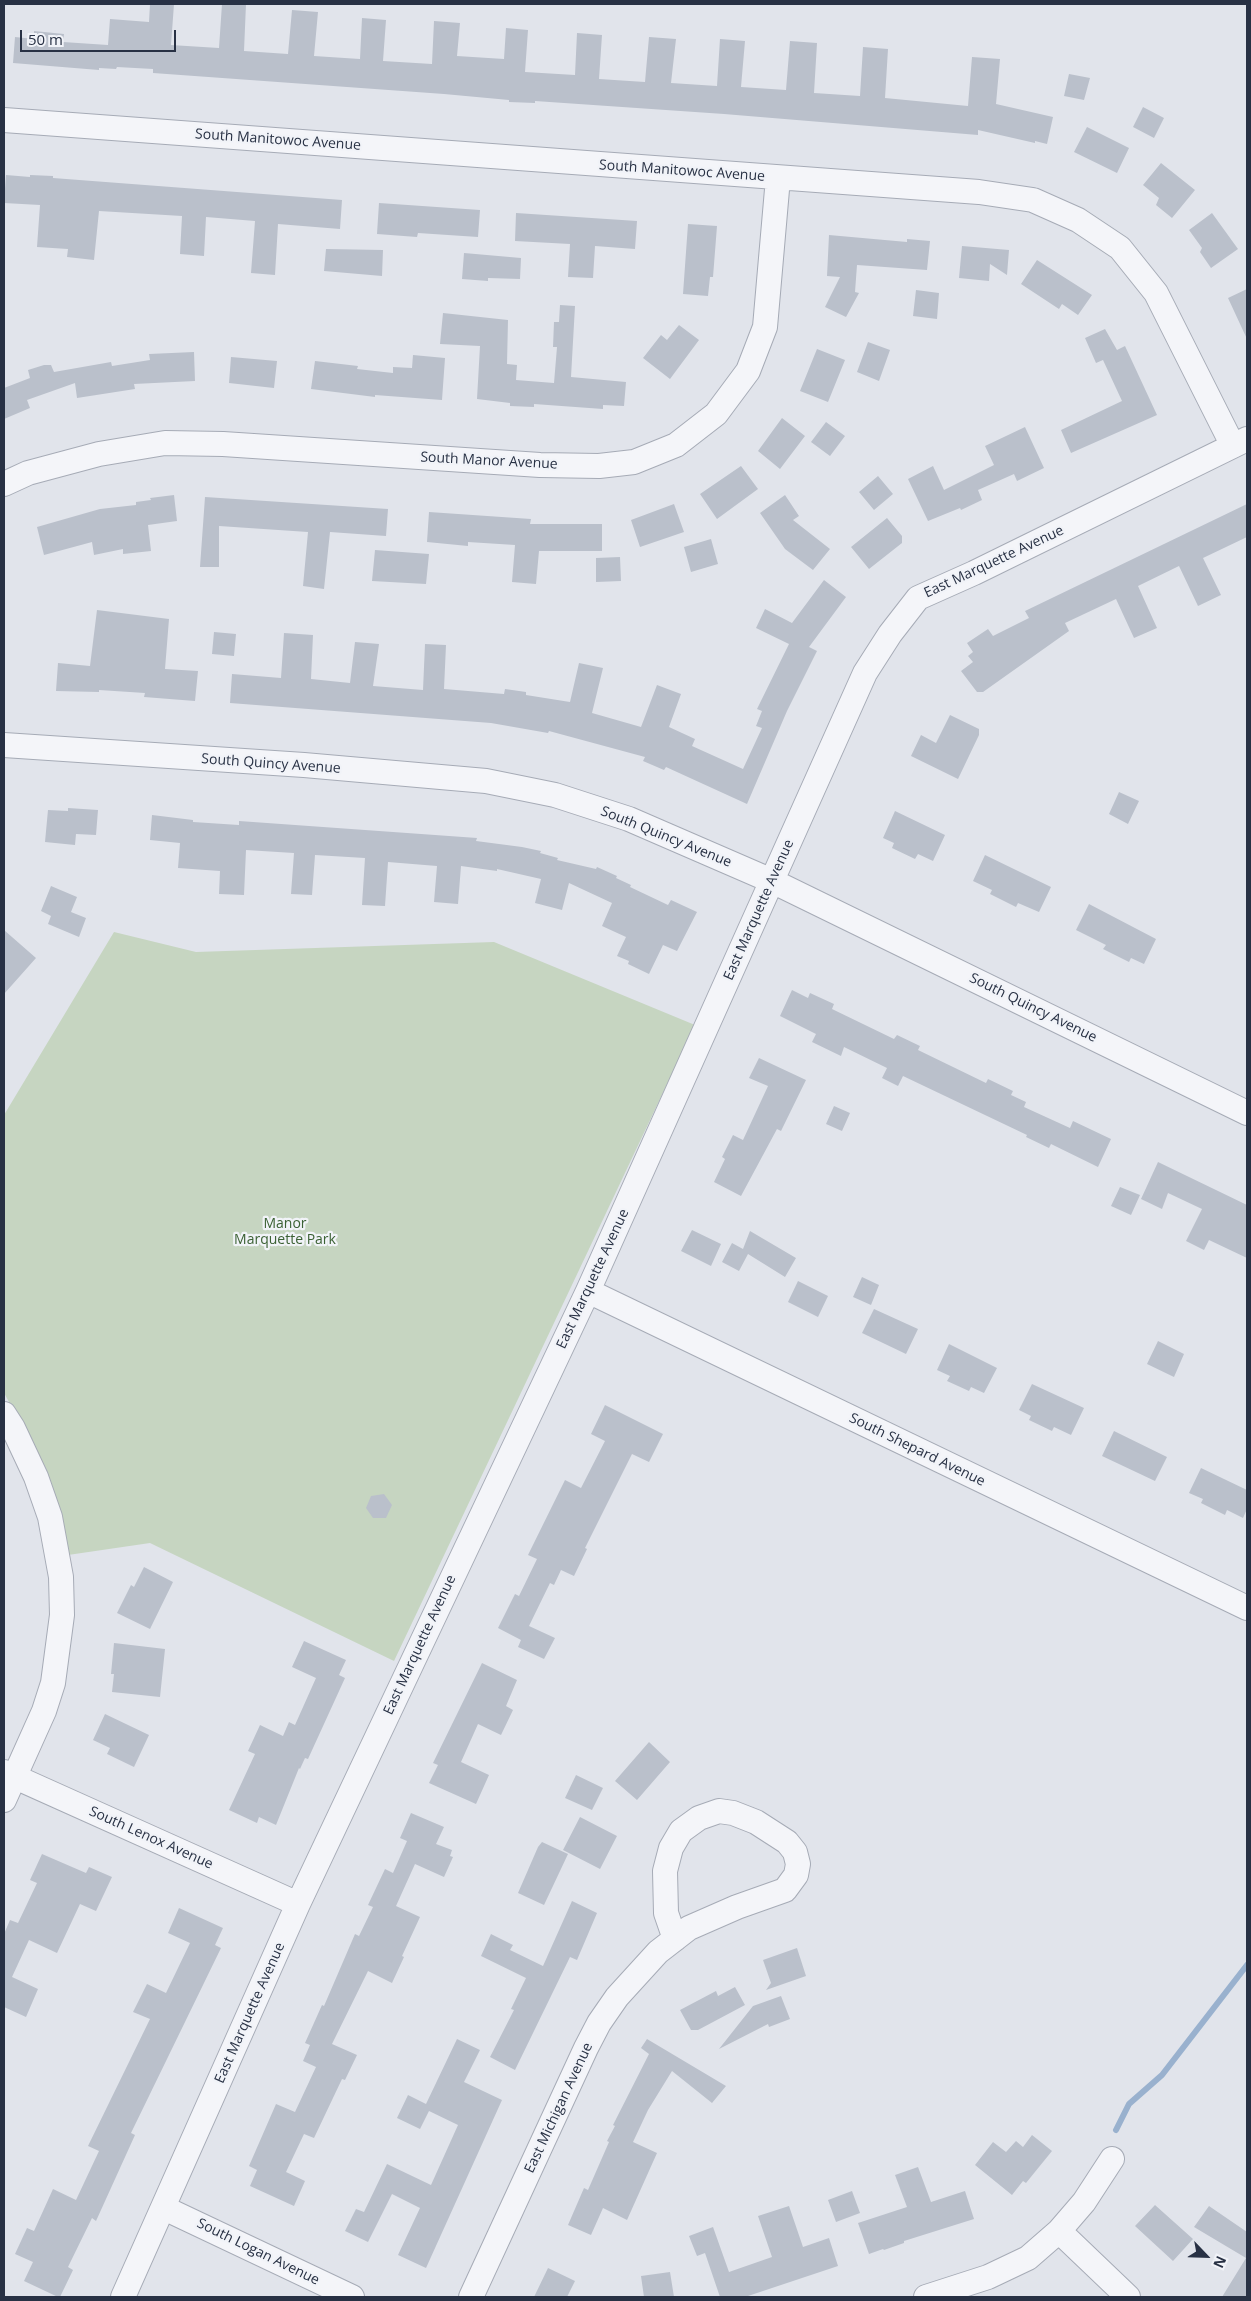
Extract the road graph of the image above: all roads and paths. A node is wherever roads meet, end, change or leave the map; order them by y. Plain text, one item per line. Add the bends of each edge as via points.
1 (4, 120) edge
2 (778, 178) junction
3 (1240, 443) edge
4 (4, 484) edge
5 (4, 745) edge
6 (772, 881) junction
7 (1247, 1113) edge
8 (588, 1291) junction
9 (4, 1414) edge
10 (1247, 1608) edge
11 (9, 1775) edge
12 (4, 1800) edge
13 (298, 1904) junction
14 (675, 1939) junction
15 (1112, 2159) dead end
16 (164, 2208) junction
17 (1059, 2231) junction
18 (123, 2297) edge
19 (352, 2297) edge
20 (472, 2297) edge
21 (926, 2297) edge
22 (1128, 2297) edge

1 - 2 street, South Manitowoc Avenue
2 - 3 street, South Manitowoc Avenue via 979,192 1033,200 1078,220 1120,248 1156,293
2 - 4 street, South Manor Avenue via 765,327 748,372 716,414 676,445 634,462 599,466 540,465 165,443 99,454 28,473
3 - 6 street, East Marquette Avenue via 918,598 865,673
5 - 6 street, South Quincy Avenue via 486,781 555,795 629,819
6 - 7 street, South Quincy Avenue
6 - 8 street, East Marquette Avenue
8 - 10 street, South Shepard Avenue
8 - 13 street, East Marquette Avenue
9 - 11 street via 36,1477 50,1517 62,1577 62,1615 54,1683 44,1712
11 - 12 street
11 - 13 street, South Lenox Avenue
13 - 16 street, East Marquette Avenue
14 - 14 street, East Michigan Avenue via 708,1918 785,1890 796,1875 795,1852 787,1842 756,1822 734,1813 719,1811 699,1818 681,1831 671,1848 665,1871 666,1913
14 - 20 street, East Michigan Avenue via 627,1985 599,2023
15 - 17 street via 1084,2202
16 - 18 street, East Marquette Avenue
16 - 19 street, South Logan Avenue
17 - 21 street via 1028,2258 988,2277
17 - 22 street

